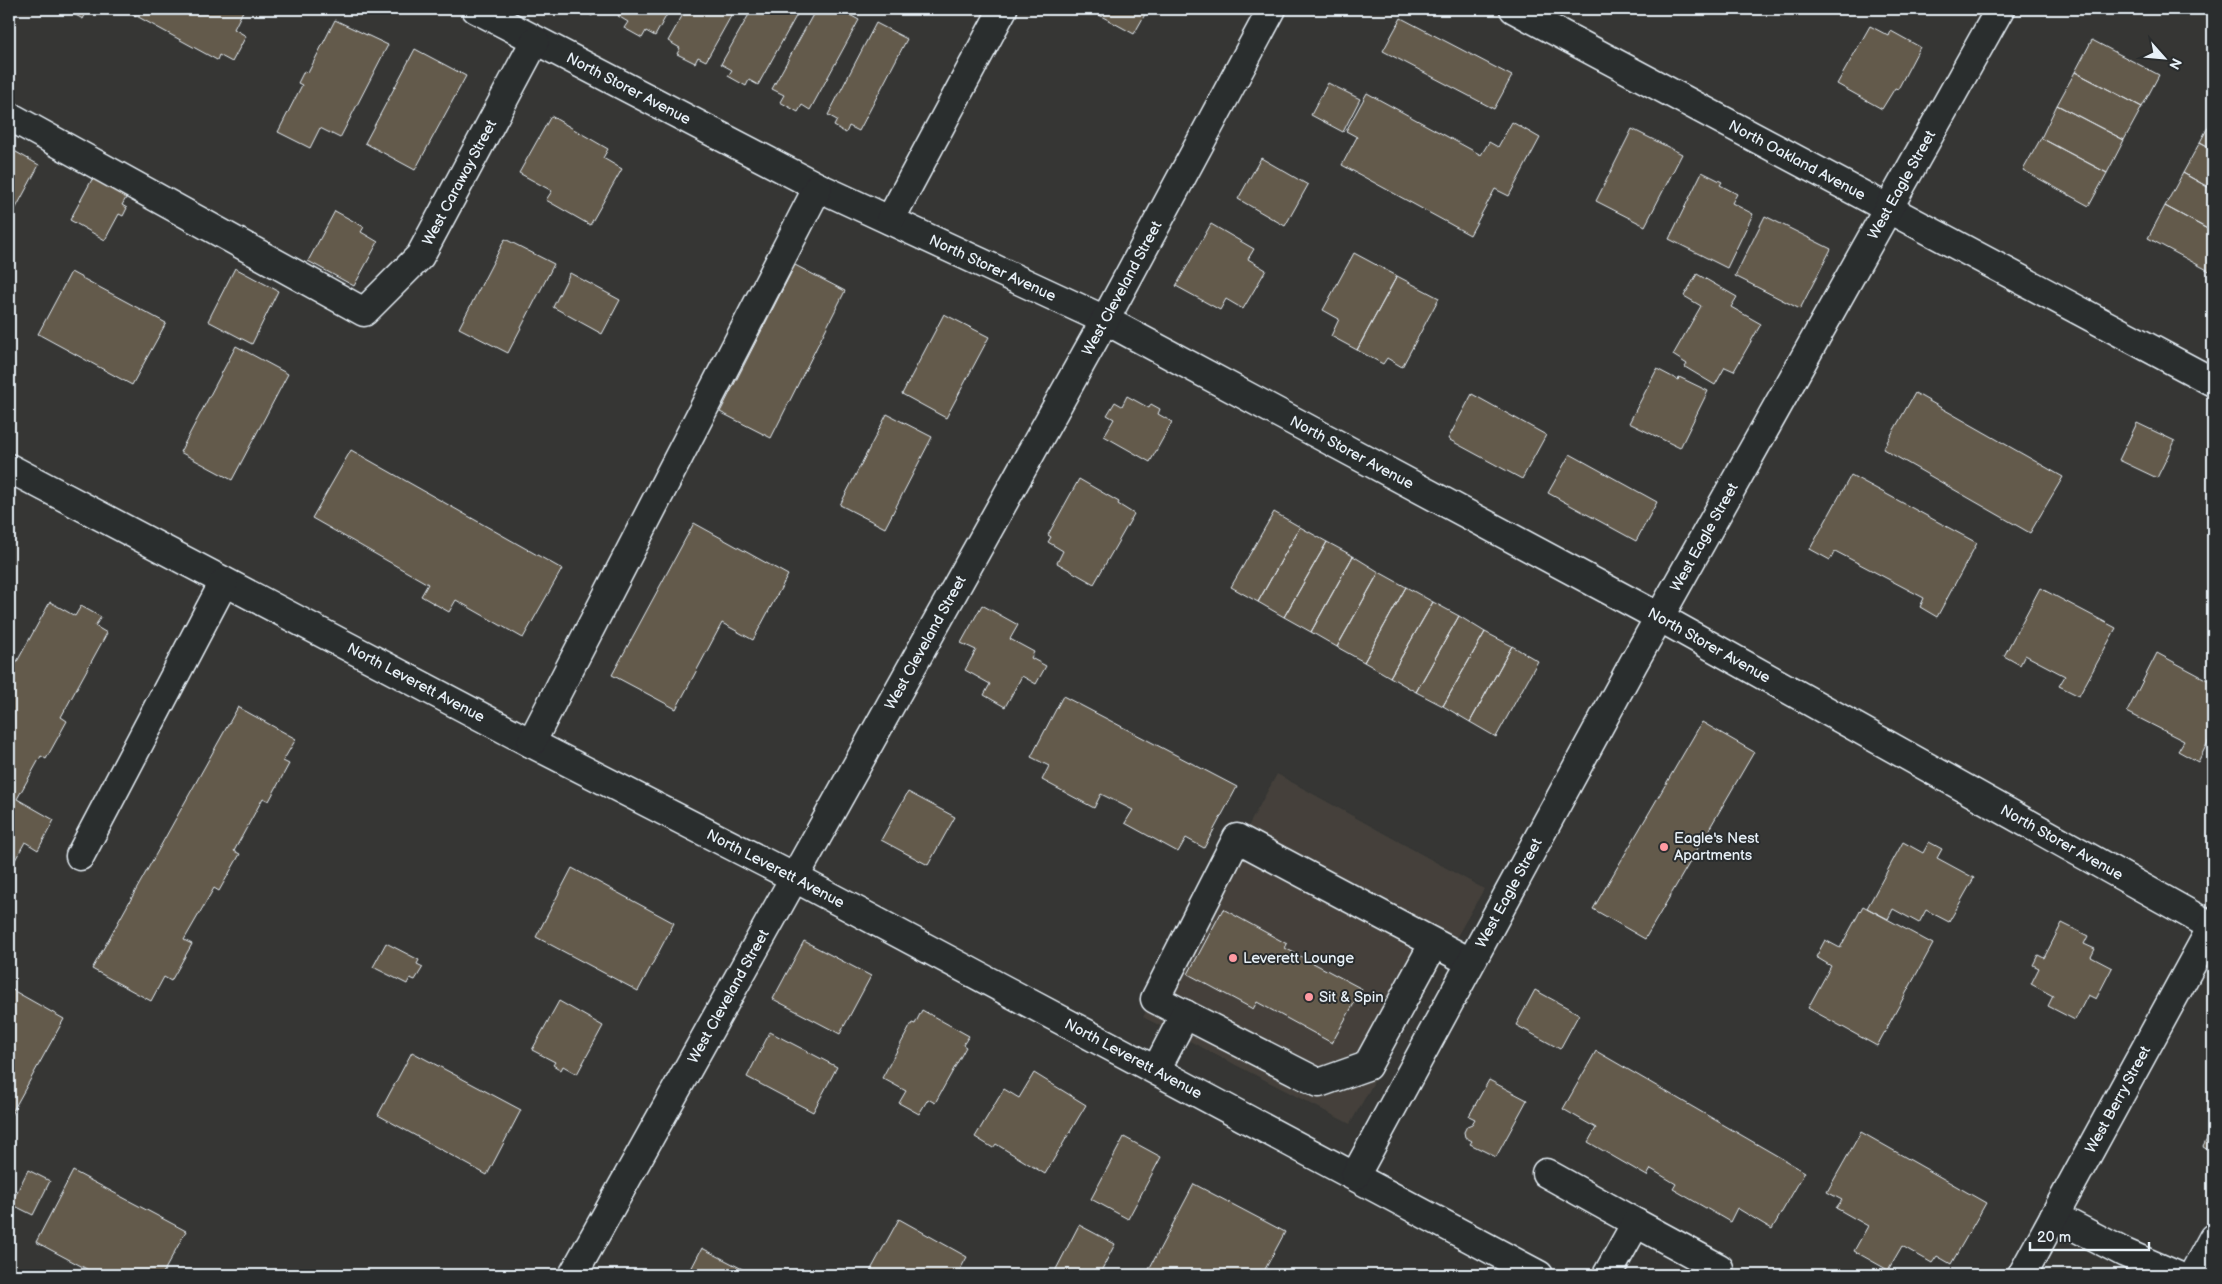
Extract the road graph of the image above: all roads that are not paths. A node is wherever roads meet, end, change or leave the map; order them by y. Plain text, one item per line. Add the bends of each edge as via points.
1 (476, 9) edge
2 (1003, 9) edge
3 (1272, 9) edge
4 (1514, 9) edge
5 (2000, 9) edge
6 (535, 41) junction
7 (9, 116) edge
8 (818, 186) junction
9 (1888, 209) junction
10 (890, 220) junction
11 (1105, 320) junction
12 (2213, 382) edge
13 (9, 468) edge
14 (224, 582) junction
15 (1659, 617) junction
16 (531, 743) junction
17 (80, 856) dead end
18 (795, 878) junction
19 (2213, 926) edge
20 (1434, 943) junction
21 (1470, 962) junction
22 (1185, 1014) junction
23 (1156, 1070) junction
24 (1546, 1173) dead end
25 (1355, 1176) junction
26 (2054, 1216) junction
27 (1636, 1223) junction
28 (2213, 1238) edge
29 (1719, 1268) dead end
30 (573, 1275) edge
31 (1539, 1275) edge
32 (1608, 1275) edge
33 (2022, 1275) edge
34 (2176, 1275) edge
35 (2193, 1275) edge

1 - 6 street, North Storer Avenue
2 - 10 street
3 - 11 street, West Cleveland Street
4 - 9 street, North Oakland Avenue
5 - 9 street, West Eagle Street
6 - 7 street, West Caraway Street via 420,256 364,312
6 - 8 street, North Storer Avenue
8 - 10 street, North Storer Avenue
8 - 16 street
9 - 12 street, North Oakland Avenue
9 - 15 street, West Eagle Street
10 - 11 street, North Storer Avenue
11 - 15 street, North Storer Avenue
11 - 18 street, West Cleveland Street
13 - 14 street, North Leverett Avenue
14 - 16 street, North Leverett Avenue
14 - 17 street
15 - 19 street, North Storer Avenue
15 - 21 street, West Eagle Street
16 - 18 street, North Leverett Avenue
18 - 23 street, North Leverett Avenue
18 - 30 street, West Cleveland Street
19 - 26 street, West Berry Street
20 - 21 street
20 - 22 street via 1367,1066 1319,1083
20 - 22 street via 1237,838 1155,999
21 - 25 street, West Eagle Street
22 - 23 street
23 - 25 street, North Leverett Avenue
24 - 27 street
25 - 31 street, North Leverett Avenue
26 - 33 street, West Berry Street
26 - 34 street
27 - 29 street
27 - 32 street
28 - 35 street

